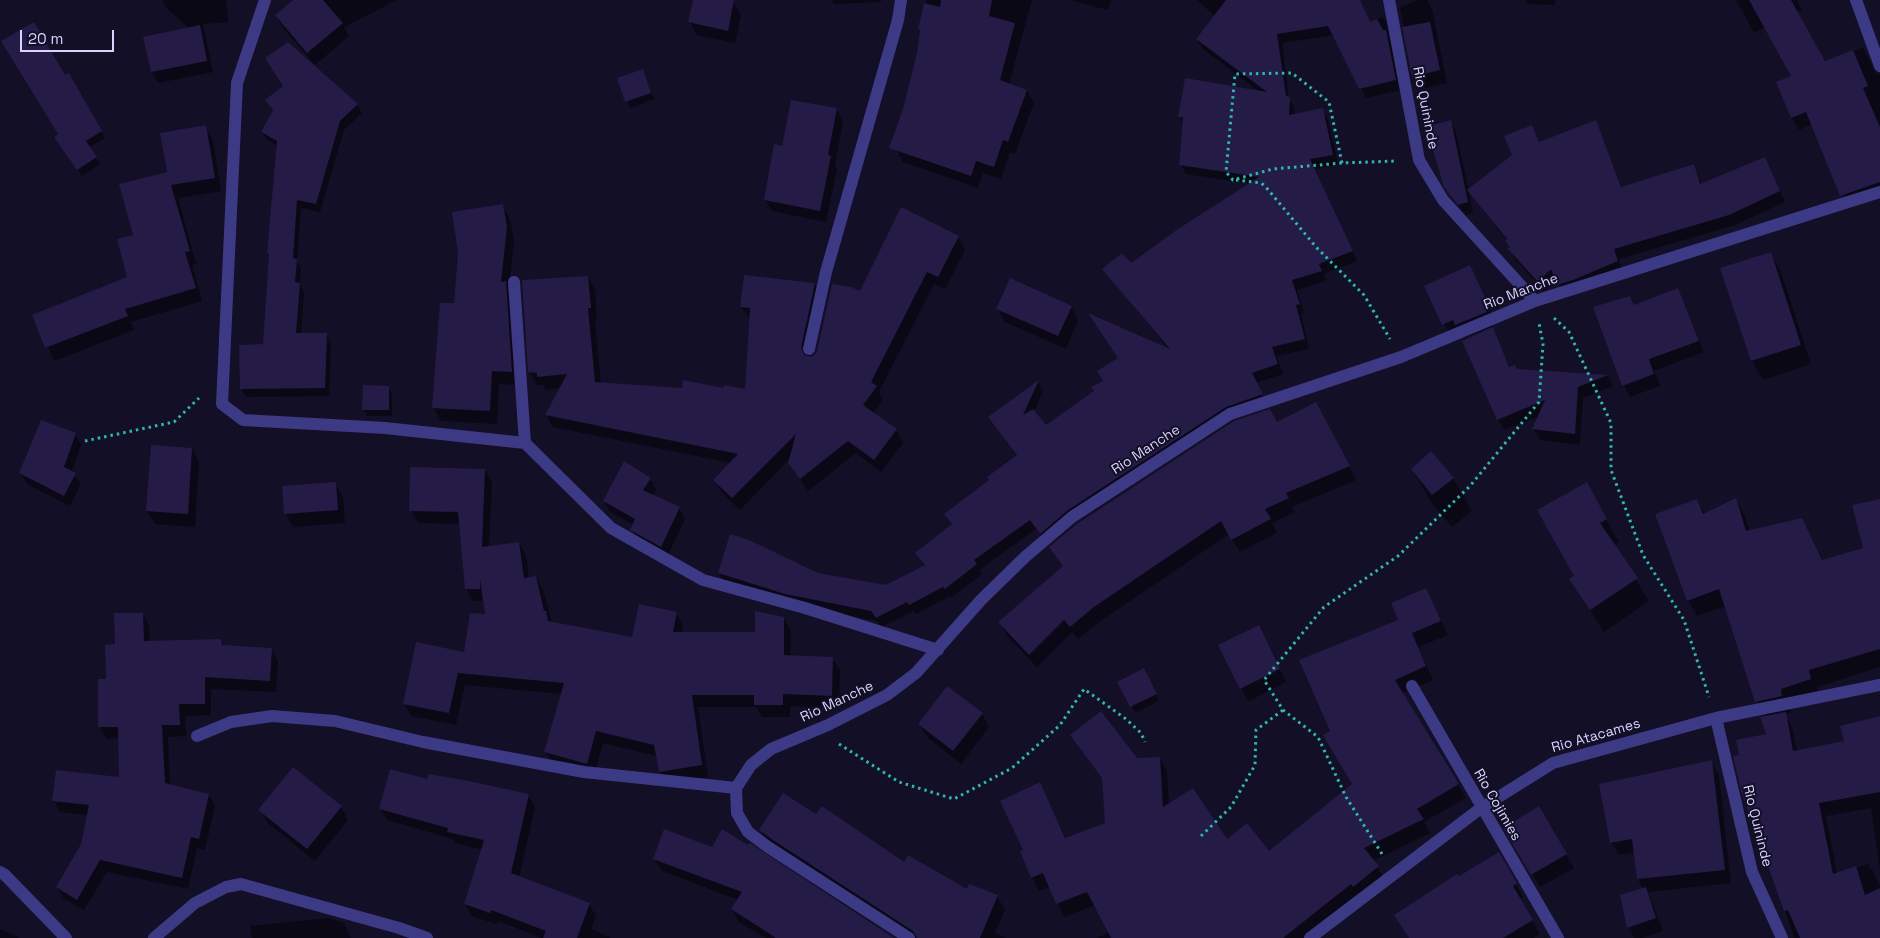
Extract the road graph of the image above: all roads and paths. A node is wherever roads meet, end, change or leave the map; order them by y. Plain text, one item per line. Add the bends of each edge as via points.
1 (265, 0) edge
2 (901, 0) edge
3 (1389, 0) edge
4 (1856, 0) edge
5 (1880, 66) edge
6 (1419, 160) junction
7 (1342, 162) junction
8 (1233, 180) junction
9 (1880, 192) edge
10 (514, 282) dead end
11 (1535, 301) junction
12 (809, 349) dead end
13 (1401, 356) junction
14 (222, 378) junction
15 (84, 441) dead end
16 (526, 443) junction
17 (938, 650) junction
18 (1880, 685) edge
19 (1412, 686) dead end
20 (1283, 710) junction
21 (1716, 718) junction
22 (816, 729) junction
23 (197, 736) dead end
24 (1144, 742) dead end
25 (736, 788) junction
26 (1481, 808) junction
27 (1201, 836) dead end
28 (0, 872) edge
29 (1394, 873) junction
30 (66, 938) edge
31 (154, 938) edge
32 (427, 938) edge
33 (909, 938) edge
34 (1310, 938) edge
35 (1558, 938) edge
36 (1782, 938) edge

1 - 14 street via 236,83
2 - 12 street via 826,272
3 - 6 street, Rio Quininde
4 - 5 street
6 - 7 path
6 - 11 street, Rio Quininde via 1443,200
7 - 8 path via 1273,169
7 - 8 path via 1329,102 1292,72 1235,74 1226,172
8 - 13 path via 1265,186 1316,247 1364,295
9 - 11 street, Rio Manche
10 - 16 street
11 - 13 street, Rio Manche
11 - 20 path via 1543,344 1539,402 1470,486 1398,556 1324,607 1264,680
11 - 21 path via 1569,332 1611,423 1611,470 1643,555 1684,620
13 - 17 street, Rio Manche via 1230,414 1072,517 981,600
14 - 15 path via 174,422
14 - 16 street via 222,404 243,420 386,428
16 - 17 street via 611,528 702,580
17 - 22 street, Rio Manche via 916,673 887,695
18 - 21 street, Rio Atacames
19 - 26 street, Rio Cojimies
20 - 27 path via 1256,730 1255,765 1231,807
20 - 29 path via 1318,737 1346,797
21 - 26 street, Rio Atacames via 1553,763
21 - 36 street, Rio Quininde via 1752,872
22 - 24 path via 899,782 954,799 1012,768 1060,725 1084,689 1126,719 1141,733
22 - 25 street, Rio Manche via 771,749 751,765
23 - 25 street via 231,722 272,716 336,721 423,742 584,772
25 - 33 street via 737,813 748,832
26 - 29 street, Rio Atacames
26 - 35 street, Rio Cojimies
28 - 30 street
29 - 34 street, Rio Atacames
31 - 32 street via 195,903 226,887 241,884

